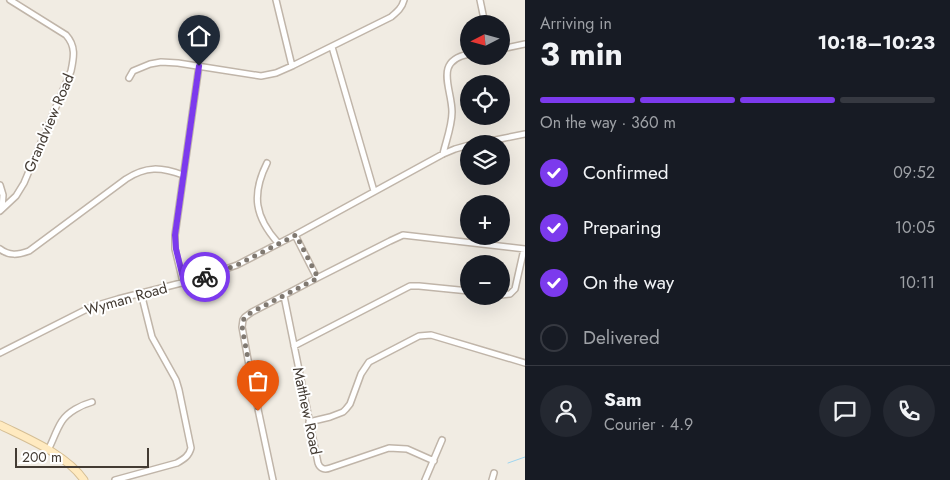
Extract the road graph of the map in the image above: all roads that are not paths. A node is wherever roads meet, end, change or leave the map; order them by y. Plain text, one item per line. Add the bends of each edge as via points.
1 (10, 0) edge
2 (276, 0) edge
3 (404, 0) edge
4 (480, 0) edge
5 (483, 15) edge
6 (525, 44) edge
7 (332, 47) junction
8 (510, 47) edge
9 (460, 56) edge
10 (199, 66) junction
11 (292, 66) junction
12 (129, 78) dead end
13 (525, 134) edge
14 (510, 137) edge
15 (460, 148) edge
16 (443, 154) junction
17 (267, 164) dead end
18 (183, 174) junction
19 (0, 185) edge
20 (374, 192) junction
21 (1, 210) edge
22 (296, 235) junction
23 (278, 243) junction
24 (0, 249) edge
25 (524, 249) edge
26 (318, 278) junction
27 (184, 282) junction
28 (460, 290) edge
29 (141, 293) junction
30 (510, 294) edge
31 (284, 296) junction
32 (294, 346) junction
33 (0, 352) edge
34 (525, 363) edge
35 (92, 402) dead end
36 (309, 422) junction
37 (0, 425) edge
38 (442, 440) dead end
39 (48, 450) junction
40 (434, 461) junction
41 (494, 473) dead end
42 (84, 480) edge
43 (115, 480) edge
44 (273, 480) edge
45 (425, 480) edge
46 (492, 480) edge

1 - 21 street, Grandview Road via 70,40 74,58 24,183
2 - 11 street
3 - 7 street via 391,17
4 - 5 street
6 - 8 street
7 - 11 street
7 - 20 street
9 - 16 street via 446,73 452,119
10 - 11 street via 261,76 276,74
10 - 12 street via 161,62 134,71
10 - 18 street
13 - 14 street
15 - 16 street, Wyman Road
16 - 20 street, Wyman Road
17 - 23 street via 257,189 257,202 266,226
18 - 24 street via 155,169 140,172 29,251 7,254
18 - 27 street via 175,235
19 - 21 street via 3,195
20 - 22 street, Wyman Road
22 - 23 street, Wyman Road
22 - 26 street
23 - 27 street, Wyman Road via 230,268
25 - 26 street via 404,235
25 - 30 street via 515,289
26 - 31 street
27 - 29 street, Wyman Road
28 - 32 street via 410,286
29 - 33 street, Wyman Road via 91,307
29 - 43 street via 152,337 176,380 191,448 186,458 177,462
31 - 32 street, Matthew Road
31 - 44 street via 247,315 242,322
32 - 36 street, Matthew Road
34 - 36 street via 431,335 419,336 369,362 350,404 343,412
35 - 39 street via 62,420
36 - 40 street, Matthew Road via 318,463 323,469 389,448 407,449
37 - 39 street
38 - 40 street
39 - 42 street via 67,462
40 - 45 street
41 - 46 street

